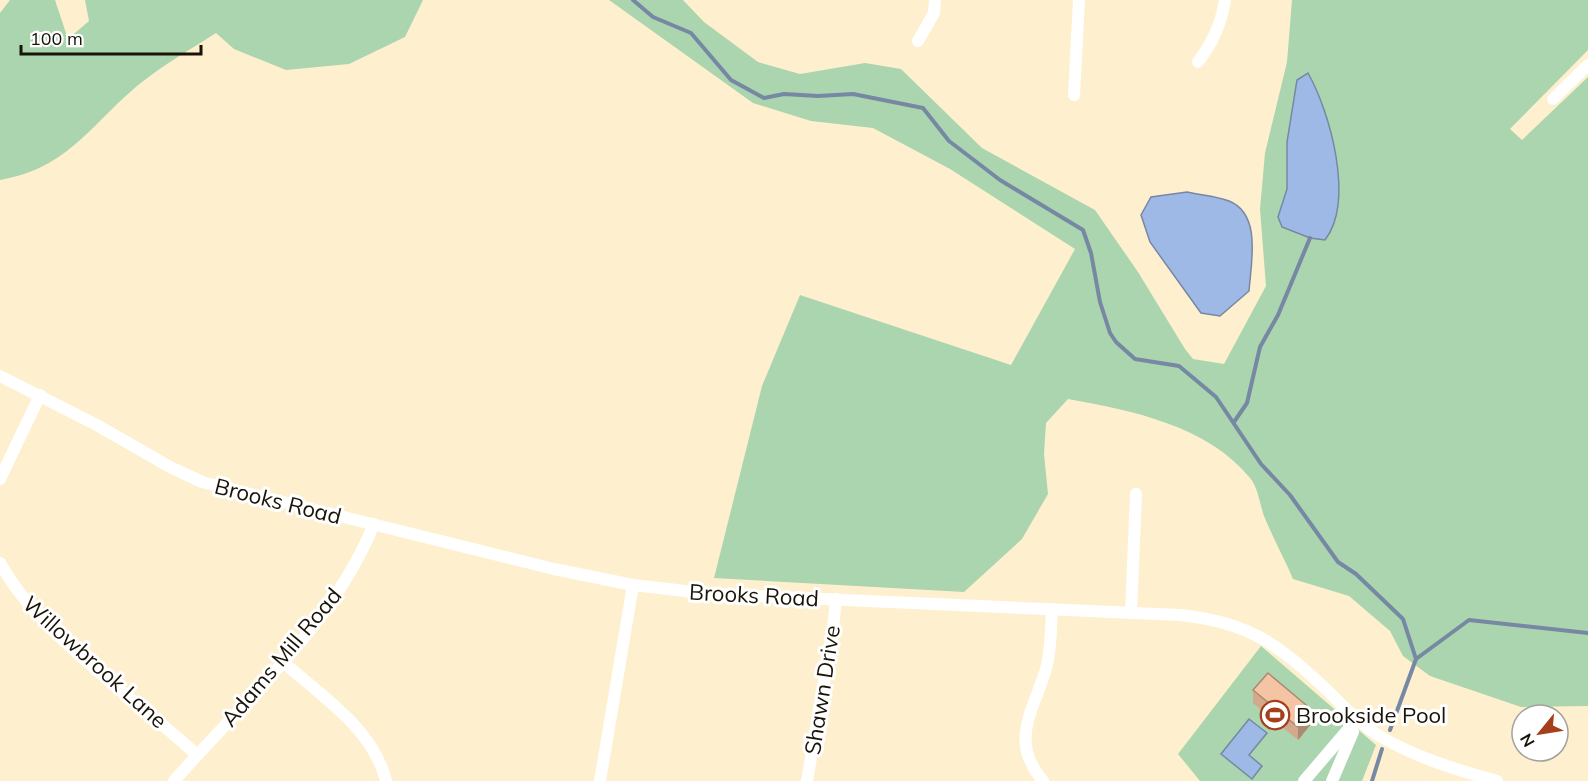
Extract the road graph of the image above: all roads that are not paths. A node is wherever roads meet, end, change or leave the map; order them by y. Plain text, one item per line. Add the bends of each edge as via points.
1 (935, 0) edge
2 (1079, 0) edge
3 (1225, 0) edge
4 (918, 41) dead end
5 (1198, 62) dead end
6 (1588, 65) edge
7 (1074, 95) dead end
8 (1553, 99) dead end
9 (0, 376) edge
10 (40, 395) junction
11 (0, 479) edge
12 (1136, 494) dead end
13 (374, 524) junction
14 (0, 563) edge
15 (633, 585) junction
16 (836, 599) junction
17 (1052, 609) junction
18 (1131, 613) junction
19 (282, 661) junction
20 (1353, 723) junction
21 (197, 755) junction
22 (1490, 780) edge
23 (174, 781) edge
24 (386, 781) edge
25 (600, 781) edge
26 (807, 781) edge
27 (1043, 781) edge
28 (1304, 781) edge
29 (1332, 781) edge

1 - 4 street via 934,13
2 - 7 street
3 - 5 street via 1212,44
6 - 8 street
9 - 10 street, Brooks Road
10 - 11 street
10 - 13 street, Brooks Road via 202,482
12 - 18 street
13 - 15 street, Brooks Road
13 - 19 street, Adams Mill Road via 333,599
14 - 21 street, Willowbrook Lane via 33,609
15 - 16 street, Brooks Road via 711,594
15 - 25 street
16 - 17 street, Brooks Road
16 - 26 street, Shawn Drive
17 - 18 street, Brooks Road
17 - 27 street via 1047,664 1031,708 1025,740 1030,762
18 - 20 street, Brooks Road via 1204,617 1256,634 1291,656
19 - 21 street, Adams Mill Road
19 - 24 street via 362,732
20 - 22 street, Brooks Road via 1405,749
20 - 28 street
20 - 29 street via 1353,732
21 - 23 street, Adams Mill Road

